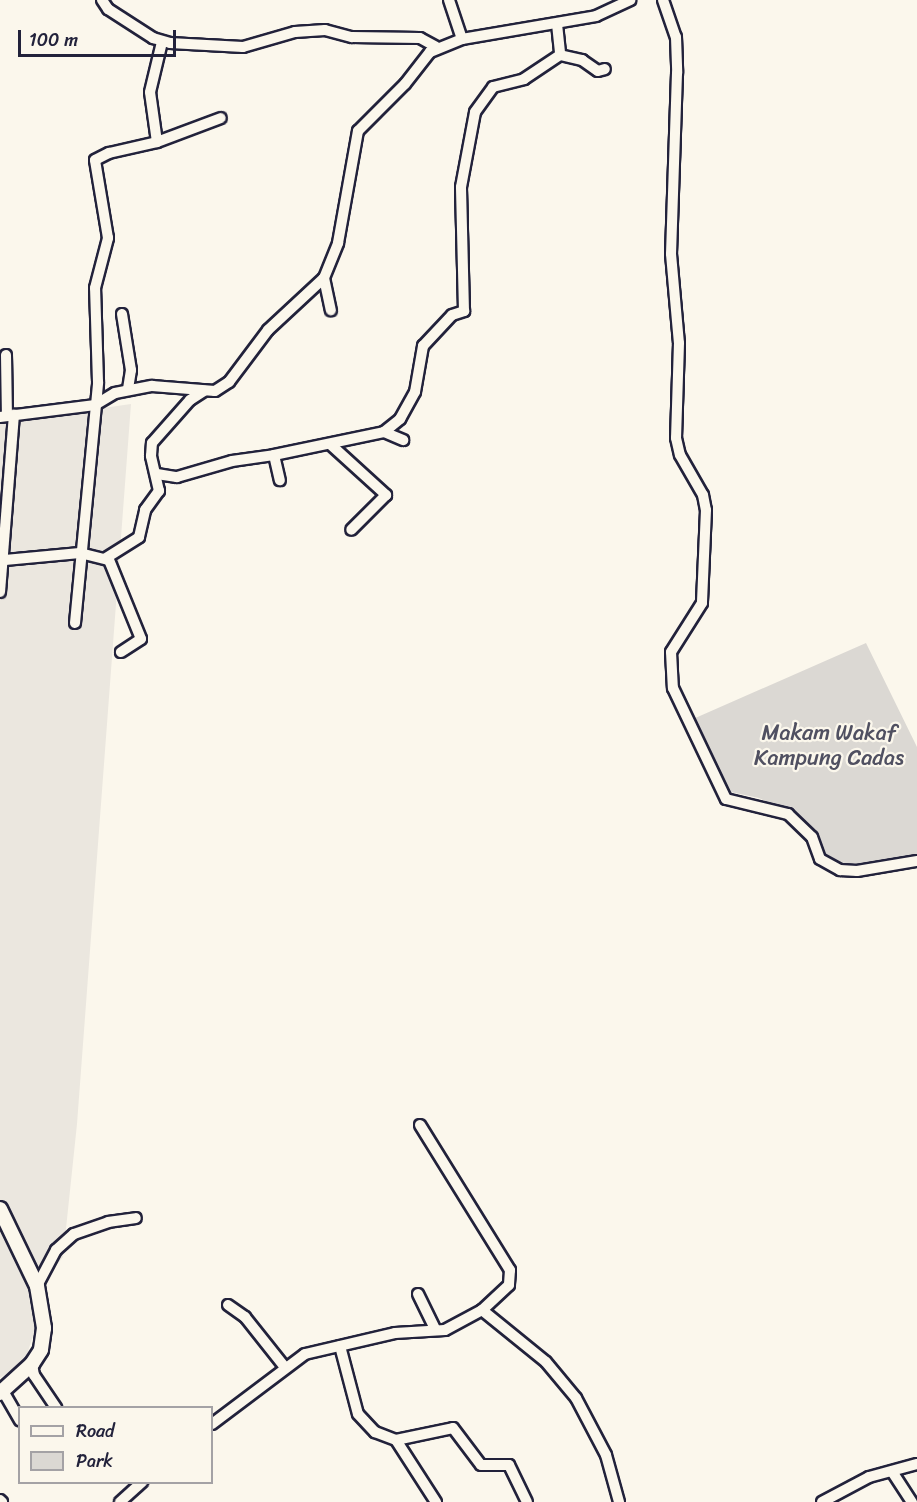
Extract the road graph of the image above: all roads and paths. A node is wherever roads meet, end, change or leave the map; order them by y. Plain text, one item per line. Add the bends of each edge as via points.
1 (102, 0) edge
2 (449, 0) edge
3 (631, 0) edge
4 (663, 0) edge
5 (557, 24) junction
6 (462, 39) junction
7 (162, 42) junction
8 (436, 47) junction
9 (560, 55) junction
10 (605, 69) dead end
11 (221, 118) dead end
12 (157, 142) junction
13 (324, 278) junction
14 (331, 310) dead end
15 (122, 314) dead end
16 (6, 355) dead end
17 (128, 390) junction
18 (204, 391) junction
19 (95, 405) junction
20 (7, 416) edge
21 (384, 432) junction
22 (403, 440) dead end
23 (330, 444) junction
24 (274, 455) junction
25 (157, 474) junction
26 (280, 480) dead end
27 (351, 530) dead end
28 (80, 553) junction
29 (106, 558) junction
30 (5, 560) junction
31 (0, 592) edge
32 (75, 623) dead end
33 (121, 652) dead end
34 (917, 861) edge
35 (420, 1125) dead end
36 (0, 1209) edge
37 (136, 1218) dead end
38 (37, 1286) junction
39 (418, 1294) dead end
40 (228, 1305) dead end
41 (482, 1310) junction
42 (435, 1329) junction
43 (340, 1346) junction
44 (32, 1364) junction
45 (285, 1366) junction
46 (1, 1392) edge
47 (55, 1406) edge
48 (18, 1417) edge
49 (213, 1423) edge
50 (396, 1440) junction
51 (917, 1464) edge
52 (893, 1473) junction
53 (140, 1484) edge
54 (120, 1502) edge
55 (436, 1502) edge
56 (527, 1502) edge
57 (619, 1502) edge
58 (822, 1502) edge
59 (912, 1502) edge

1 - 7 street via 108,9
2 - 6 street
3 - 5 street via 596,16
4 - 34 street via 675,37 677,73 671,254 679,343 676,438 706,510 702,603 671,652 673,688 726,799 788,814 812,837 820,859 840,870 857,872
5 - 6 street
5 - 9 street
6 - 8 street
7 - 8 street via 243,47 295,32 324,30 352,37 420,38
7 - 12 street via 150,92
8 - 13 street via 358,131 338,243
9 - 10 street via 582,60 598,71
9 - 21 street via 524,79 493,87 475,112 461,187 464,311 452,315 423,346 415,392 400,418
11 - 12 street
12 - 19 street via 95,160 108,238 95,288
13 - 14 street
13 - 18 street via 268,330 229,382 215,391
15 - 17 street via 131,370
16 - 20 street
17 - 18 street via 172,385
17 - 19 street
18 - 25 street via 190,400 152,442 151,456
19 - 20 street
19 - 28 street
20 - 30 street
21 - 22 street
21 - 23 street
23 - 24 street
23 - 27 street via 387,498
24 - 25 street via 232,461 177,477
24 - 26 street
25 - 29 street via 159,491 145,510 141,534
28 - 29 street
28 - 30 street
28 - 32 street
29 - 33 street via 114,565 140,633 137,643
30 - 31 street
35 - 41 street via 510,1270 509,1285
36 - 38 main road
37 - 38 street via 108,1222 74,1234 56,1250
38 - 44 main road via 44,1328 41,1350
39 - 42 street
40 - 45 street via 246,1317
41 - 42 street via 454,1327
41 - 57 street via 546,1362 576,1398 606,1455
42 - 43 street via 395,1333
43 - 45 street via 305,1354
43 - 50 street via 358,1414 375,1432
44 - 46 main road
44 - 47 street via 34,1375
45 - 49 street
46 - 48 street
50 - 55 street
50 - 56 street via 453,1428 481,1465 509,1465
51 - 52 street
52 - 58 street via 869,1477
52 - 59 street
53 - 54 street

